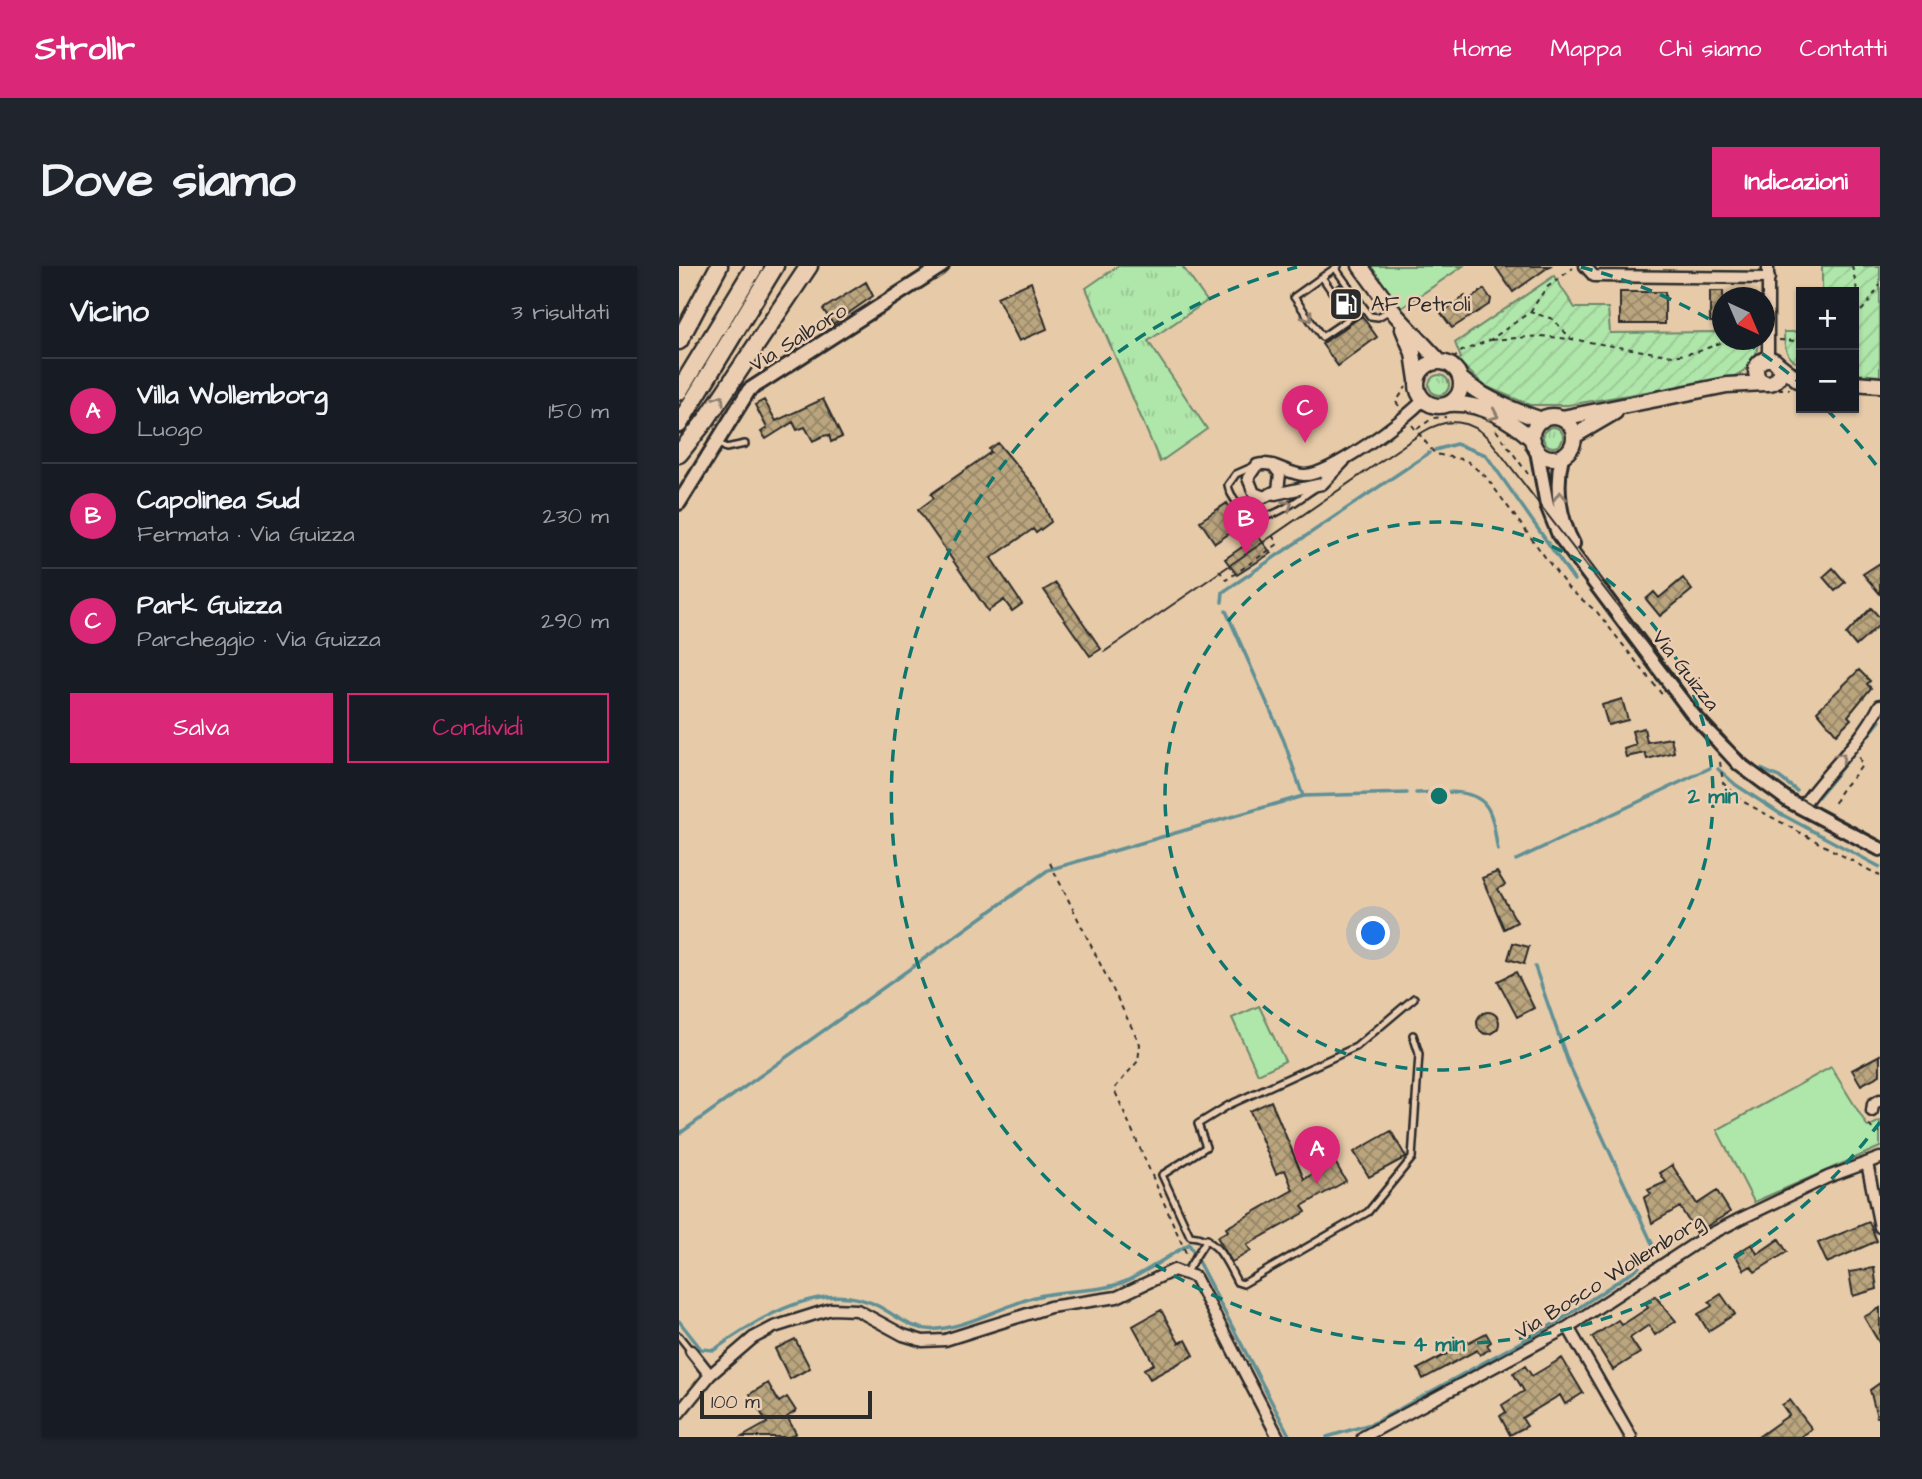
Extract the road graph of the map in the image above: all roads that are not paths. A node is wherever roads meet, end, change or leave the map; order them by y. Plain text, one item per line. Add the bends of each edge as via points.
1 (719, 266) edge
2 (755, 266) edge
3 (775, 266) edge
4 (809, 266) edge
5 (942, 266) edge
6 (1360, 266) edge
7 (1585, 266) edge
8 (1711, 266) edge
9 (1768, 266) edge
10 (1336, 267) edge
11 (1696, 276) junction
12 (1322, 277) junction
13 (1769, 278) junction
14 (1363, 308) junction
15 (1394, 312) junction
16 (1350, 318) junction
17 (679, 341) edge
18 (1769, 358) junction
19 (1447, 361) junction
20 (1796, 378) edge
21 (1461, 379) junction
22 (1417, 381) junction
23 (1770, 382) junction
24 (1796, 382) edge
25 (1859, 383) edge
26 (1730, 385) junction
27 (1880, 385) edge
28 (679, 391) edge
29 (1423, 400) junction
30 (1630, 404) junction
31 (1448, 410) junction
32 (1562, 418) junction
33 (1542, 420) junction
34 (679, 425) edge
35 (1574, 436) junction
36 (715, 442) junction
37 (745, 444) dead end
38 (1535, 445) junction
39 (679, 454) edge
40 (1562, 456) junction
41 (1346, 458) junction
42 (1257, 465) junction
43 (1273, 466) junction
44 (1322, 484) junction
45 (1274, 494) junction
46 (679, 503) edge
47 (1880, 705) edge
48 (1803, 805) junction
49 (1880, 841) edge
50 (1880, 849) edge
51 (1414, 998) dead end
52 (1413, 1035) dead end
53 (1880, 1100) edge
54 (1872, 1111) dead end
55 (1880, 1158) edge
56 (1867, 1163) junction
57 (1880, 1227) edge
58 (1207, 1239) junction
59 (1187, 1272) junction
60 (1568, 1328) junction
61 (679, 1336) edge
62 (691, 1351) joint
63 (710, 1375) junction
64 (679, 1413) edge
65 (1278, 1437) edge
66 (1363, 1437) edge
67 (1631, 1437) edge

1 - 17 highway
2 - 28 highway
3 - 34 highway
39 -> 4 highway
5 - 36 street, Via Salboro via 749,390
6 - 15 main road
7 - 11 street via 1594,276
8 - 11 street
9 - 13 street
10 - 12 lane
10 - 14 lane
11 - 13 street
12 - 16 lane
12 -> 16 lane via 1294,297 1322,337
13 - 18 street
14 - 15 lane via 1370,316
14 - 16 lane
15 - 19 main road
15 - 22 main road via 1413,353
18 - 20 main road
18 - 23 main road via 1780,372
18 - 23 main road via 1757,375
18 - 26 main road
19 - 21 main road
19 - 22 main road via 1423,369
21 - 31 main road via 1459,393
21 - 33 main road via 1470,388
22 - 29 main road
23 - 24 main road
23 - 26 main road
25 - 27 main road
26 - 30 main road
29 - 31 main road
29 - 41 street
30 - 32 main road
30 - 35 main road
31 -> 38 main road via 1476,407 1519,428
32 - 33 main road
32 - 35 main road
33 - 38 main road via 1534,429
35 - 40 main road, Via Guizza via 1571,448
36 - 37 lane via 726,448
36 - 46 street, Via Salboro
38 - 40 main road via 1549,457
38 - 48 street, Via Guizza via 1549,513 1577,560 1709,733 1750,774
48 -> 40 street, Via Guizza via 1756,770 1715,730 1582,557 1561,513
41 - 43 street via 1304,475
41 - 44 street
42 - 43 street
42 -> 44 lane via 1232,477 1228,488 1243,511 1255,517 1275,514
42 - 45 street via 1249,473 1250,489 1263,497
43 - 45 street via 1281,480
44 - 45 street
48 -> 47 street
48 - 49 street, Via Guizza
48 - 50 street, Via Guizza
51 - 58 lane via 1356,1048 1229,1105 1198,1124 1206,1147 1162,1175 1189,1236
52 - 58 lane via 1419,1054 1415,1150 1368,1212 1243,1283 1237,1282 1217,1246
53 - 54 street
55 - 56 street, Via Bosco Wollemborg
56 - 57 street
56 - 60 street, Via Bosco Wollemborg via 1802,1188 1705,1237
58 - 59 lane
59 - 63 street via 1174,1270 1117,1297 1049,1307 945,1340 923,1341 857,1310 831,1309 762,1333
59 - 65 street via 1195,1277
60 - 66 street, Via Bosco Wollemborg
60 - 67 street
61 - 62 lane
62 - 63 street
63 - 64 street

